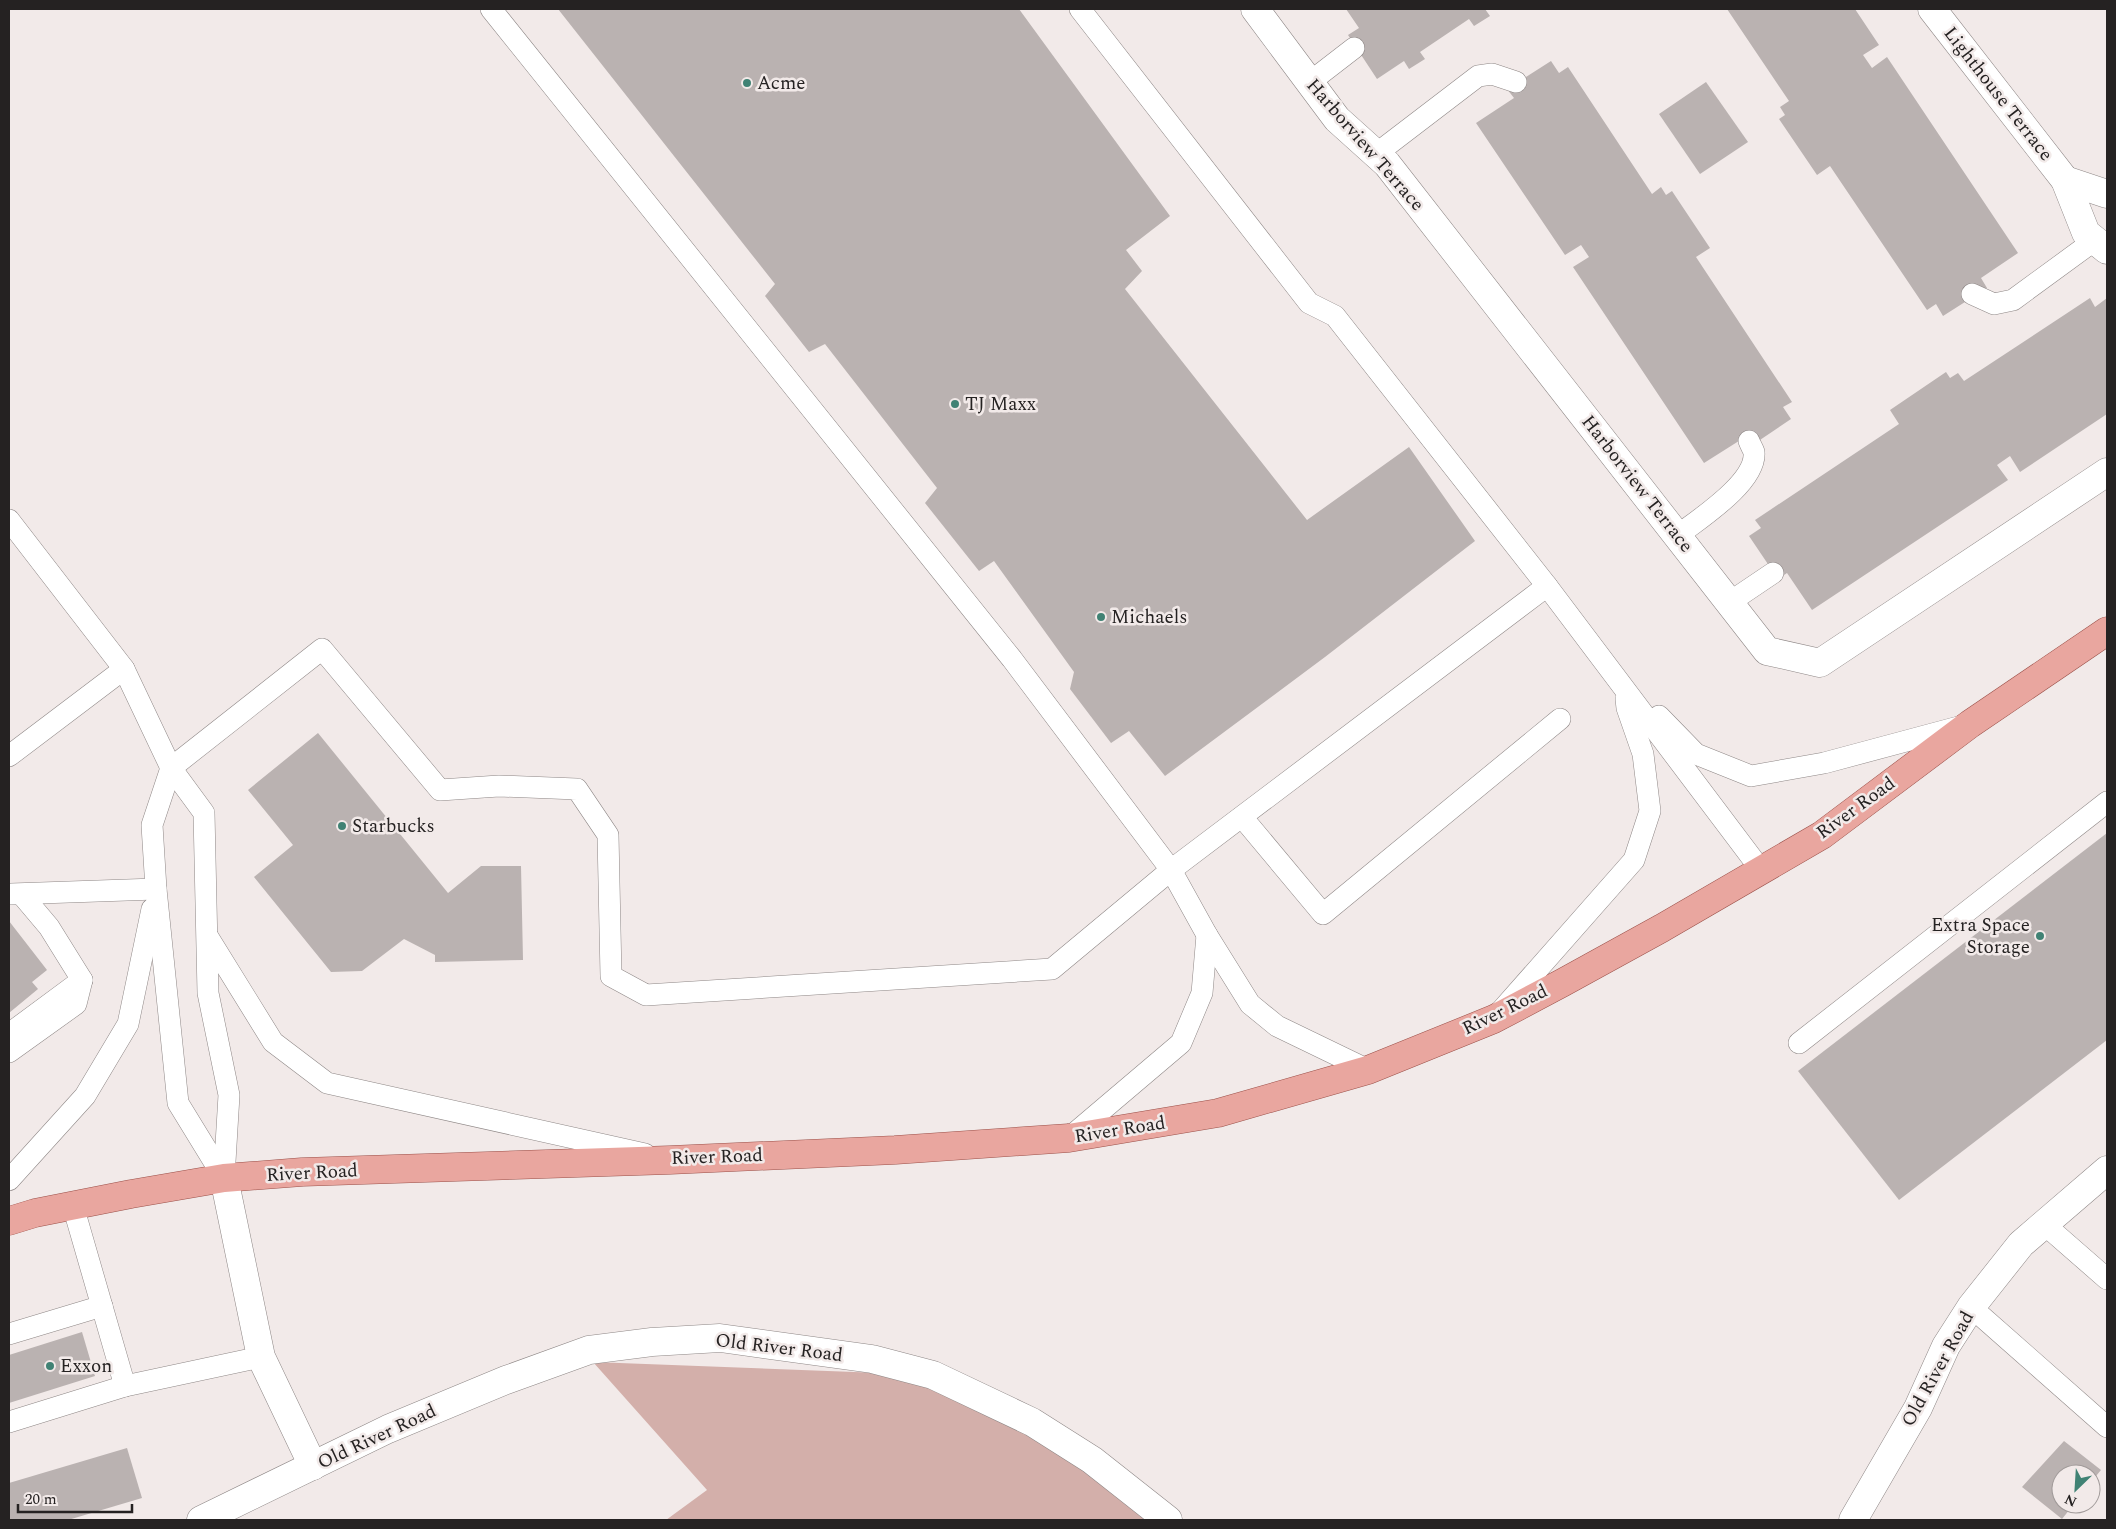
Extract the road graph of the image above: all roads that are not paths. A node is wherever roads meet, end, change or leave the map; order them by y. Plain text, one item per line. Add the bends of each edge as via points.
1 (491, 9) edge
2 (1080, 9) edge
3 (1255, 9) edge
4 (1932, 9) edge
5 (1354, 48) dead end
6 (1310, 82) junction
7 (1516, 82) dead end
8 (1376, 154) junction
9 (2065, 180) junction
10 (2107, 194) edge
11 (2101, 245) edge
12 (1972, 294) dead end
13 (1749, 441) dead end
14 (2107, 472) edge
15 (9, 520) edge
16 (1677, 536) junction
17 (1773, 573) dead end
18 (1548, 586) junction
19 (1730, 602) junction
20 (2107, 631) edge
21 (124, 668) junction
22 (1626, 691) junction
23 (1560, 719) dead end
24 (1970, 724) junction
25 (9, 756) edge
26 (171, 768) junction
27 (2107, 802) edge
28 (1242, 817) junction
29 (1171, 870) junction
30 (1761, 870) junction
31 (156, 889) junction
32 (15, 895) edge
33 (1206, 935) junction
34 (208, 936) junction
35 (82, 980) junction
36 (1494, 1019) junction
37 (9, 1034) edge
38 (1799, 1043) dead end
39 (9, 1052) edge
40 (1368, 1070) junction
41 (1069, 1138) junction
42 (670, 1160) junction
43 (2107, 1170) edge
44 (224, 1178) junction
45 (9, 1180) edge
46 (73, 1206) junction
47 (9, 1221) edge
48 (2044, 1224) junction
49 (2107, 1279) edge
50 (102, 1306) junction
51 (1971, 1308) junction
52 (9, 1334) edge
53 (261, 1357) junction
54 (125, 1386) junction
55 (9, 1422) edge
56 (2107, 1427) edge
57 (313, 1466) junction
58 (201, 1520) edge
59 (1168, 1520) edge
60 (1853, 1520) edge

1 - 29 lane via 976,613
2 - 18 lane via 1309,303 1335,316
3 - 6 street, Harborview Terrace
4 - 9 street, Lighthouse Terrace
5 - 6 lane
6 - 8 street, Harborview Terrace via 1337,119
7 - 8 lane via 1492,74 1478,76
8 - 16 street, Harborview Terrace
9 - 10 street, Lighthouse Terrace
9 - 11 street, Lighthouse Terrace via 2086,233
11 - 12 lane via 2013,300 1994,304
13 - 16 lane via 1754,452 1748,474 1727,498
14 - 19 street, Harborview Terrace via 1820,662 1768,651
15 - 21 lane
16 - 19 street, Harborview Terrace
17 - 19 lane
18 - 22 lane
18 - 28 lane
20 - 24 main road, River Road
21 - 25 lane
21 - 26 lane
22 - 24 lane via 1649,705 1696,754 1751,776 1824,764
22 - 30 lane
22 - 36 lane via 1627,708 1644,754 1650,811 1634,860
23 - 28 lane via 1323,914
24 - 30 main road, River Road via 1822,835
26 - 29 lane via 322,649 440,790 499,786 577,789 608,835 611,976 646,995 1052,969
26 - 31 lane via 152,825
26 - 34 lane via 204,813
27 - 38 lane
28 - 29 lane
29 - 33 lane
30 - 36 main road, River Road via 1654,933
31 - 32 lane
31 - 44 lane via 178,1104
31 - 45 lane via 128,1024 85,1096
32 - 35 lane via 49,927
33 - 40 lane via 1250,1004 1277,1026
33 - 41 lane via 1202,993 1181,1043
34 - 42 lane via 273,1042 327,1083
34 - 44 lane via 208,993 229,1095
35 - 37 lane
35 - 39 lane via 76,1004
36 - 40 main road, River Road
40 - 41 main road, River Road via 1218,1113
41 - 42 main road, River Road
42 - 44 main road, River Road via 302,1172
43 - 48 street, Old River Road
44 - 46 main road, River Road
44 - 53 street
46 - 47 main road, River Road
46 - 50 lane
48 - 49 lane
48 - 51 street, Old River Road via 2021,1244
50 - 52 lane
50 - 54 lane
51 - 56 lane
51 - 60 street, Old River Road via 1946,1346 1918,1408
53 - 54 lane
53 - 57 street
54 - 55 lane
57 - 58 street, Old River Road
57 - 59 street, Old River Road via 388,1429 589,1350 720,1338 872,1359 933,1375 1032,1422 1092,1460

